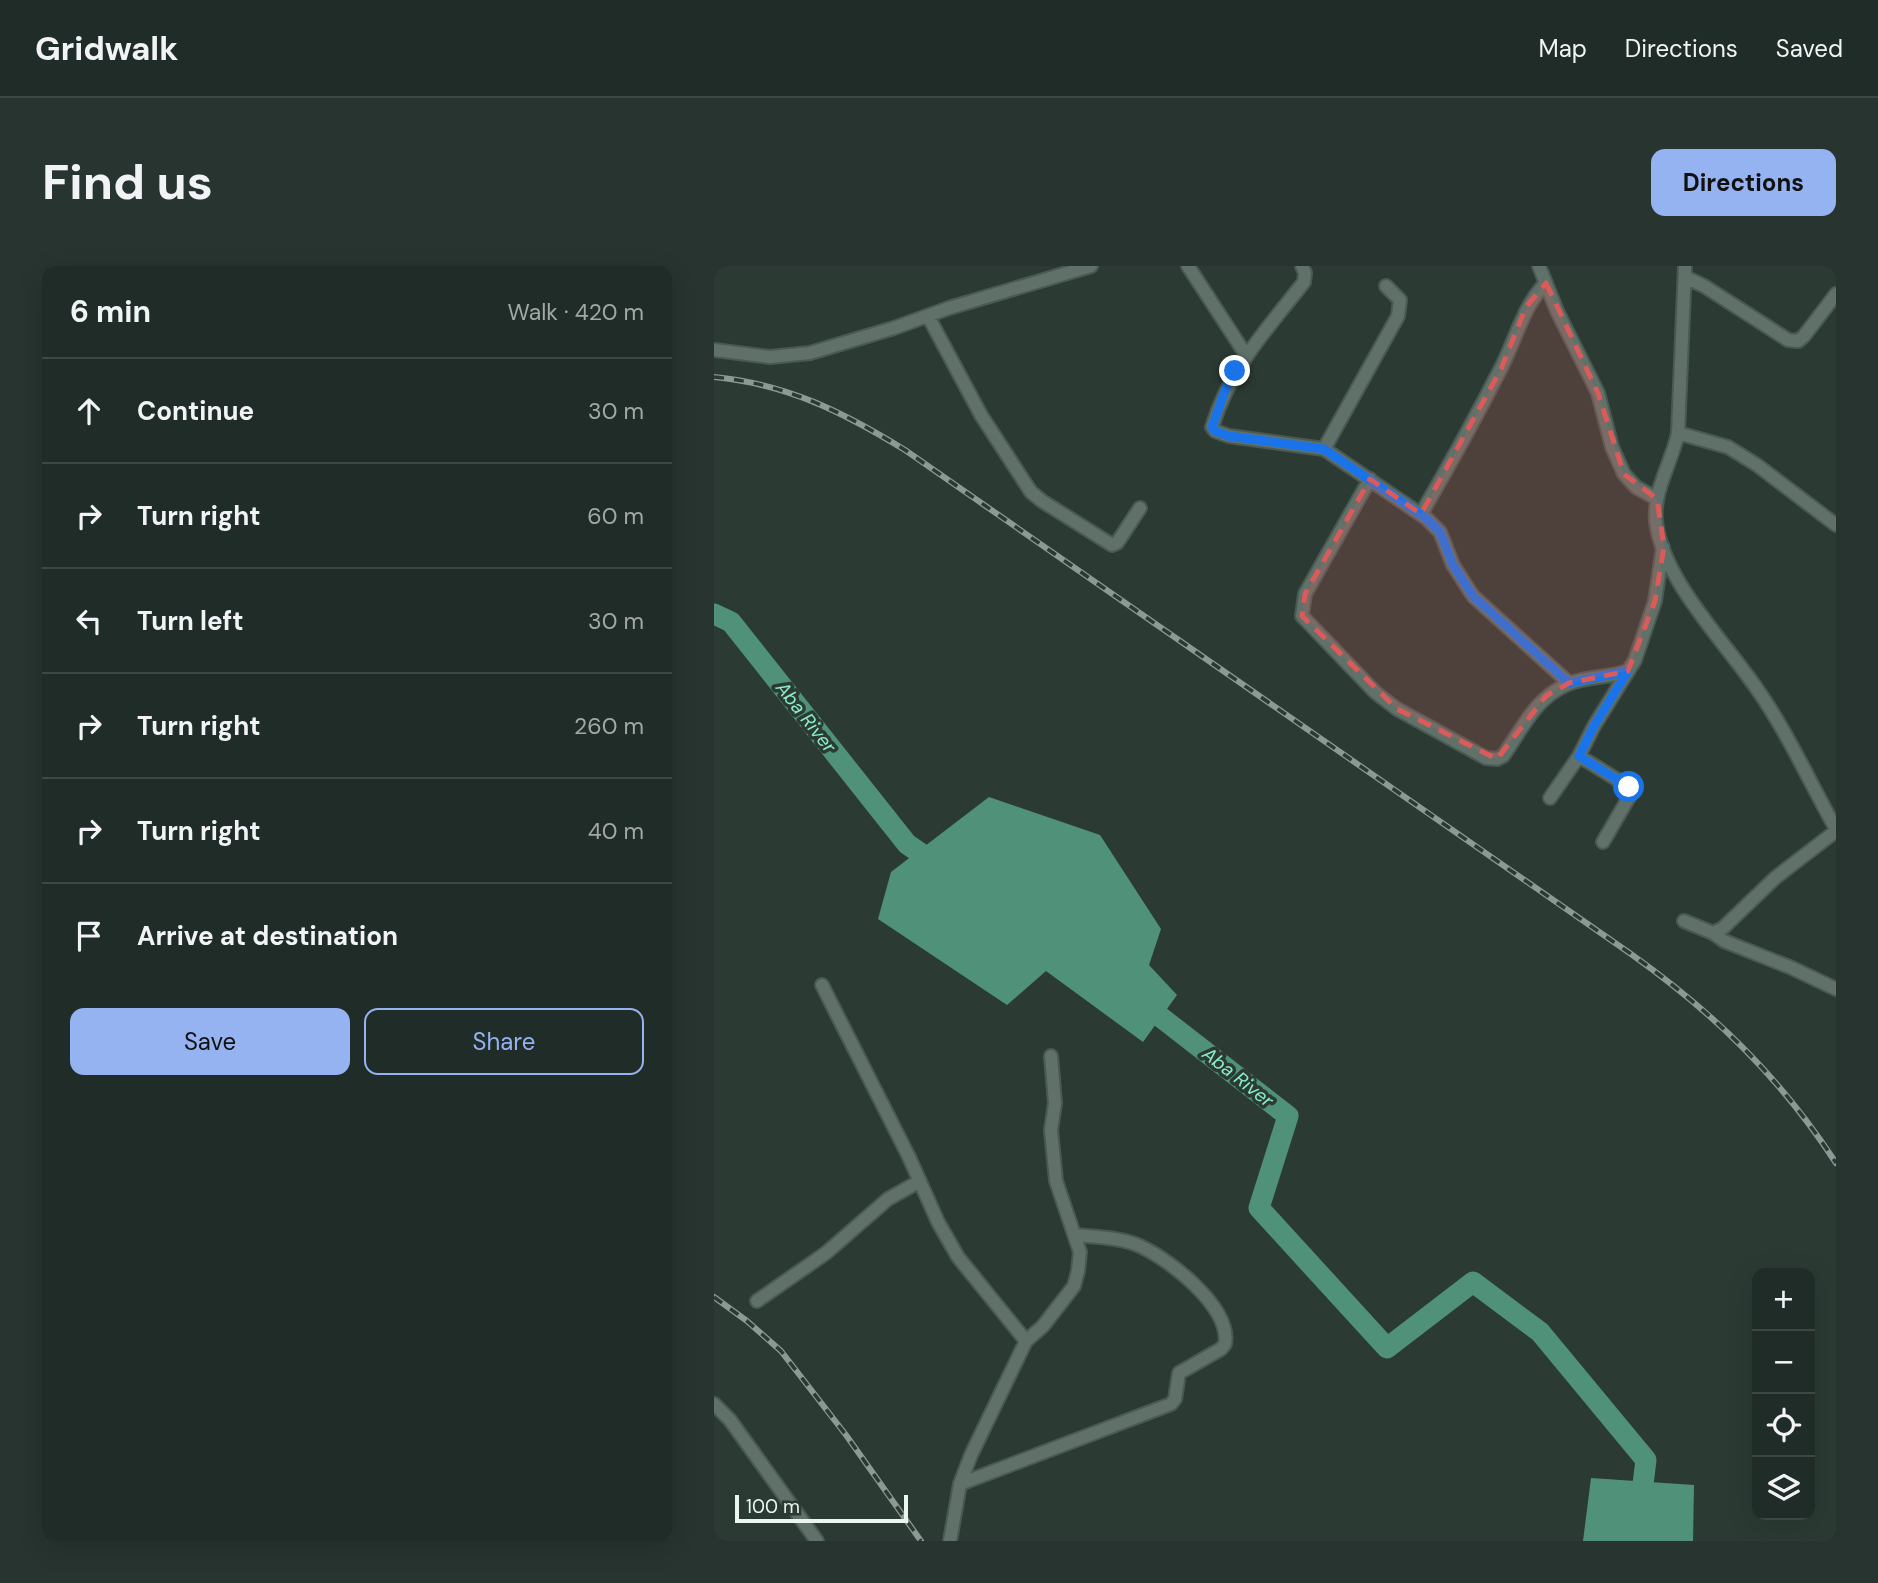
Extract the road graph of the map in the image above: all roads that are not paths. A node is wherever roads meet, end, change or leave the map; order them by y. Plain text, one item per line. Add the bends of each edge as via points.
1 (1091, 266) edge
2 (1188, 266) edge
3 (1302, 266) edge
4 (1539, 266) edge
5 (1685, 272) edge
6 (1546, 283) junction
7 (1386, 286) dead end
8 (1836, 294) edge
9 (928, 316) junction
10 (714, 350) edge
11 (1246, 355) junction
12 (1678, 433) junction
13 (1324, 449) junction
14 (1370, 479) junction
15 (1657, 499) junction
16 (1140, 509) dead end
17 (1421, 514) junction
18 (1836, 525) edge
19 (1664, 546) junction
20 (1674, 569) junction
21 (1656, 588) junction
22 (1628, 671) junction
23 (1569, 683) junction
24 (1579, 756) junction
25 (1550, 798) dead end
26 (1836, 830) edge
27 (1603, 842) dead end
28 (1684, 921) dead end
29 (1713, 933) junction
30 (822, 985) dead end
31 (1836, 989) edge
32 (1051, 1056) dead end
33 (920, 1181) junction
34 (1075, 1235) junction
35 (757, 1301) dead end
36 (1026, 1341) junction
37 (714, 1404) edge
38 (960, 1484) junction
39 (817, 1541) edge
40 (950, 1541) edge

1 - 9 street
2 - 11 street
3 - 11 street via 1304,282
4 - 6 street
5 - 8 street via 1788,341 1804,337
5 - 12 street
6 - 15 street via 1598,393 1624,474
6 - 17 street via 1526,307 1514,343
7 - 13 street via 1400,300 1398,316
9 - 10 street via 810,353 770,357
9 - 16 street via 981,415 1031,492 1112,545
11 - 13 street via 1226,388 1212,427 1215,431
12 - 15 street
12 - 18 street via 1728,447
13 - 14 street
14 - 17 street
14 - 23 street via 1305,594 1302,616 1376,693 1420,723 1491,760 1503,756 1540,701
15 - 19 street via 1656,519
17 - 23 street via 1440,532 1453,565 1473,596
19 - 20 street
19 - 21 street
20 - 21 street
20 - 26 street via 1779,723
21 - 22 street
22 - 23 street
22 - 24 street
24 - 25 street
24 - 27 street via 1632,792
26 - 29 street
28 - 29 street
29 - 31 street
30 - 33 street
32 - 34 street via 1056,1181
33 - 35 street via 888,1199 826,1253
33 - 36 street via 958,1257
34 - 36 street via 1080,1252 1074,1286
34 - 38 street via 1132,1243 1166,1262 1212,1306 1225,1326 1225,1344 1179,1373 1171,1404
36 - 38 street
37 - 39 street
38 - 40 street

